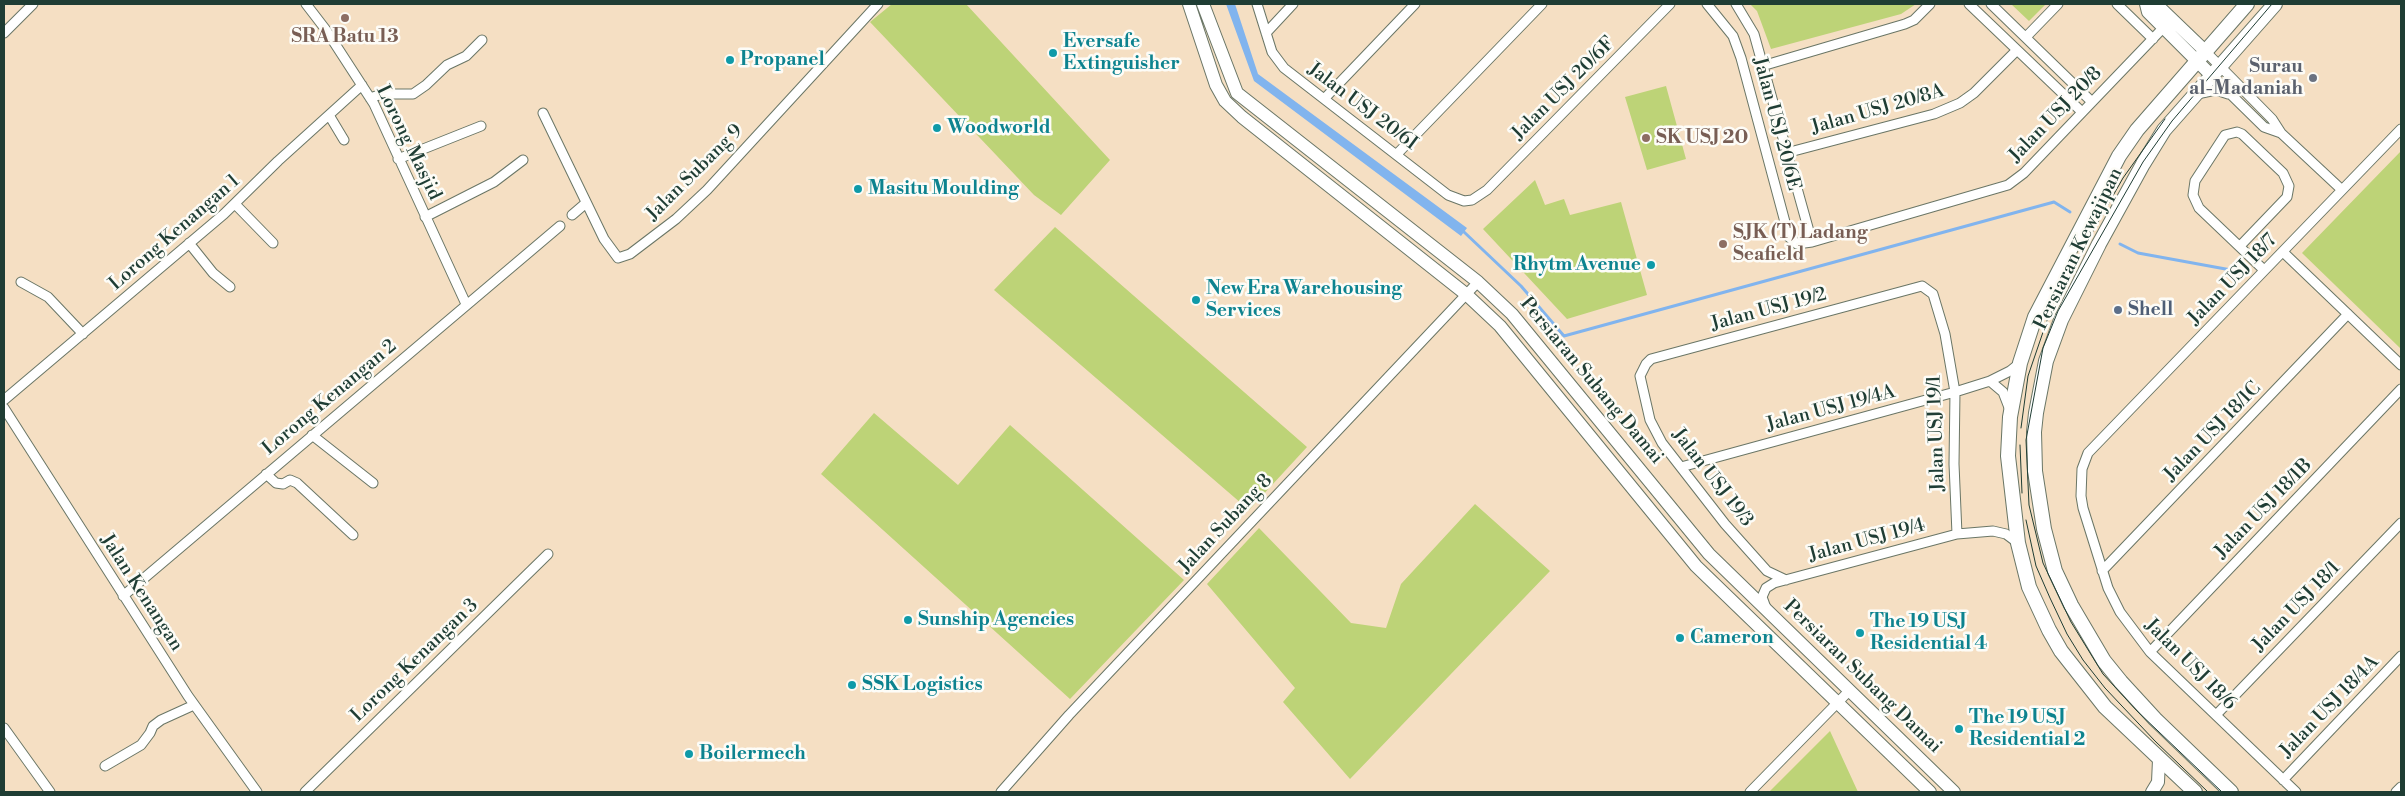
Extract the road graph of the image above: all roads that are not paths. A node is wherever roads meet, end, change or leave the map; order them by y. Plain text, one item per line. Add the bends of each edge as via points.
1 (33, 4) edge
2 (306, 4) edge
3 (878, 4) edge
4 (1189, 4) edge
5 (1203, 4) edge
6 (1257, 4) edge
7 (1293, 4) edge
8 (1415, 4) edge
9 (1542, 4) edge
10 (1670, 4) edge
11 (1707, 4) edge
12 (1736, 4) edge
13 (1930, 4) edge
14 (1969, 4) edge
15 (1991, 4) edge
16 (2058, 4) edge
17 (2117, 4) edge
18 (2146, 4) edge
19 (2156, 4) edge
20 (2247, 4) edge
21 (2275, 4) edge
22 (2164, 28) junction
23 (4, 33) edge
24 (1266, 33) junction
25 (2026, 38) junction
26 (2153, 38) junction
27 (482, 40) dead end
28 (2017, 50) junction
29 (2201, 56) junction
30 (1762, 66) junction
31 (2216, 71) junction
32 (362, 85) junction
33 (2195, 96) junction
34 (2232, 96) junction
35 (370, 98) junction
36 (1325, 98) junction
37 (2092, 102) junction
38 (2082, 112) junction
39 (543, 113) dead end
40 (330, 115) junction
41 (481, 126) dead end
42 (2401, 129) edge
43 (2281, 133) junction
44 (344, 140) dead end
45 (1786, 152) junction
46 (1397, 154) junction
47 (398, 159) junction
48 (523, 160) dead end
49 (2342, 190) junction
50 (1480, 196) joint
51 (586, 203) junction
52 (235, 204) junction
53 (572, 215) dead end
54 (425, 217) junction
55 (560, 226) dead end
56 (1812, 242) junction
57 (189, 243) junction
58 (273, 243) dead end
59 (2240, 246) junction
60 (2283, 252) junction
61 (2264, 270) junction
62 (21, 282) dead end
63 (1478, 282) junction
64 (230, 286) dead end
65 (1916, 287) joint
66 (1467, 295) junction
67 (466, 304) junction
68 (2348, 314) junction
69 (83, 334) junction
70 (2020, 363) junction
71 (2401, 365) edge
72 (1640, 376) joint
73 (1990, 380) junction
74 (2401, 389) edge
75 (1956, 392) junction
76 (4, 400) edge
77 (4, 408) edge
78 (2010, 418) junction
79 (312, 435) junction
80 (2088, 453) joint
81 (1681, 467) junction
82 (266, 474) junction
83 (373, 483) dead end
84 (2401, 523) edge
85 (1957, 534) junction
86 (353, 535) dead end
87 (2018, 543) junction
88 (548, 554) dead end
89 (2102, 571) junction
90 (1786, 580) junction
91 (123, 596) junction
92 (1770, 613) junction
93 (2150, 652) junction
94 (2401, 656) edge
95 (1849, 691) junction
96 (1837, 704) junction
97 (194, 705) junction
98 (2216, 715) junction
99 (4, 728) edge
100 (2159, 760) junction
101 (105, 766) dead end
102 (2283, 780) junction
103 (2401, 787) edge
104 (50, 792) edge
105 (257, 792) edge
106 (305, 792) edge
107 (1001, 792) edge
108 (1750, 792) edge
109 (1930, 792) edge
110 (1954, 792) edge
111 (2152, 792) edge
112 (2195, 792) edge
113 (2231, 792) edge
114 (2296, 792) edge
115 (2396, 792) edge

1 - 23 street
2 - 32 street, Lorong Masjid
3 - 51 street, Jalan Subang 9 via 707,190 647,243 618,258 604,239
4 - 66 street, Persiaran Subang Damai via 1216,85 1226,101 1249,123
5 - 63 street, Persiaran Subang Damai via 1237,93
6 - 24 street, Jalan USJ 20/6I
7 - 24 street
8 - 36 street
9 - 46 street
10 - 50 street, Jalan USJ 20/6F
11 - 56 street, Jalan USJ 20/6E via 1733,36 1741,58 1789,237 1798,244
12 - 30 street via 1754,34
13 - 30 street via 1905,24
14 - 28 street
15 - 25 street
16 - 25 street
17 - 26 street
18 - 22 street via 2148,12
19 - 29 street
20 - 29 main road, Persiaran Kewajipan
21 - 31 main road, Persiaran Kewajipan
22 - 26 street, Jalan USJ 20/8
22 - 29 street
24 - 36 street, Jalan USJ 20/6I via 1272,52 1284,68
25 - 37 street
26 - 37 street, Jalan USJ 20/8
27 - 35 street via 466,56 447,65 414,94 382,94
28 - 38 street
28 - 45 street, Jalan USJ 20/8A via 1960,103 1934,114
29 - 31 street
29 - 70 main road, Persiaran Kewajipan via 2137,130 2119,156 2035,317
30 - 45 street
31 - 33 main road, Persiaran Kewajipan
31 - 34 street
31 - 43 street via 2272,118
32 - 35 street, Lorong Masjid
32 - 40 street, Lorong Kenangan 1
33 - 34 street via 2216,90
33 - 113 main road, Persiaran Kewajipan via 2164,130 2143,164 2061,320 2046,361 2036,413 2035,471 2044,529 2056,571 2070,605 2096,649 2155,719
34 - 43 street via 2264,127
35 - 47 street, Lorong Masjid
36 - 46 street, Jalan USJ 20/6I
37 - 38 street, Jalan USJ 20/8
38 - 56 street, Jalan USJ 20/8 via 2024,173 2008,185
39 - 51 street, Jalan Subang 9
40 - 44 street
40 - 52 street, Lorong Kenangan 1
41 - 47 street
42 - 49 street, Jalan USJ 18/7
43 - 49 street
45 - 56 street
46 - 50 street, Jalan USJ 20/6I via 1457,199 1472,200
47 - 54 street, Lorong Masjid
48 - 54 street via 494,182
49 - 60 street, Jalan USJ 18/7
51 - 53 street
52 - 57 street, Lorong Kenangan 1
52 - 58 street
54 - 67 street, Lorong Masjid
55 - 67 street, Lorong Kenangan 2
57 - 64 street via 213,273
57 - 69 street, Lorong Kenangan 1
59 - 59 street via 2199,208 2192,195 2195,180 2225,136 2236,132 2283,173 2289,186 2287,197
59 - 61 street
60 - 61 street, Jalan USJ 18/7
60 - 68 street
61 - 80 street, Jalan USJ 18/7
62 - 69 street via 48,297
63 - 66 street, Jalan Subang 8
63 - 92 street, Persiaran Subang Damai via 1537,343 1709,554
65 - 72 street, Jalan USJ 19/2 via 1651,359
65 - 75 street, Jalan USJ 19/1 via 1922,286 1933,294 1945,334
66 - 96 street, Persiaran Subang Damai via 1523,352 1696,566
66 - 107 street, Jalan Subang 8 via 1069,714
67 - 79 street, Lorong Kenangan 2
68 - 71 street
68 - 89 street, Jalan USJ 18/1C
69 - 76 street, Lorong Kenangan 1
70 - 73 street, Jalan USJ 19/4A
70 - 78 main road, Persiaran Kewajipan
72 - 81 street, Jalan USJ 19/3 via 1650,420 1662,443
73 - 75 street, Jalan USJ 19/4A
73 - 78 street via 2003,392 2009,404
74 - 93 street, Jalan USJ 18/1B
75 - 81 street, Jalan USJ 19/4A
75 - 85 street, Jalan USJ 19/1 via 1954,464
77 - 91 street, Jalan Kenangan
78 - 87 main road, Persiaran Kewajipan via 2008,456
79 - 82 street, Lorong Kenangan 2
79 - 83 street
80 - 89 street, Jalan USJ 18/6 via 2082,469 2081,496
81 - 90 street, Jalan USJ 19/3 via 1767,571
82 - 86 street via 276,483 297,482
82 - 91 street, Lorong Kenangan 2
84 - 98 street, Jalan USJ 18/1
85 - 87 street, Jalan USJ 19/4 via 1993,531 2006,534
85 - 90 street, Jalan USJ 19/4
87 - 100 main road, Persiaran Kewajipan via 2029,587 2061,651 2105,707
88 - 106 street, Lorong Kenangan 3
89 - 93 street, Jalan USJ 18/6 via 2120,612
90 - 92 street, Jalan USJ 19/4 via 1766,588 1762,601
91 - 97 street, Jalan Kenangan
92 - 95 street, Persiaran Subang Damai
93 - 98 street, Jalan USJ 18/6
94 - 102 street, Jalan USJ 18/4A
95 - 96 street
95 - 110 street, Persiaran Subang Damai
96 - 108 street
96 - 109 street, Persiaran Subang Damai
97 - 101 street via 160,720 141,745
97 - 105 street, Jalan Kenangan
98 - 102 street, Jalan USJ 18/6
99 - 104 street
100 - 111 street via 2158,782
100 - 112 main road, Persiaran Kewajipan
102 - 114 street, Jalan USJ 18/6
103 - 115 street

